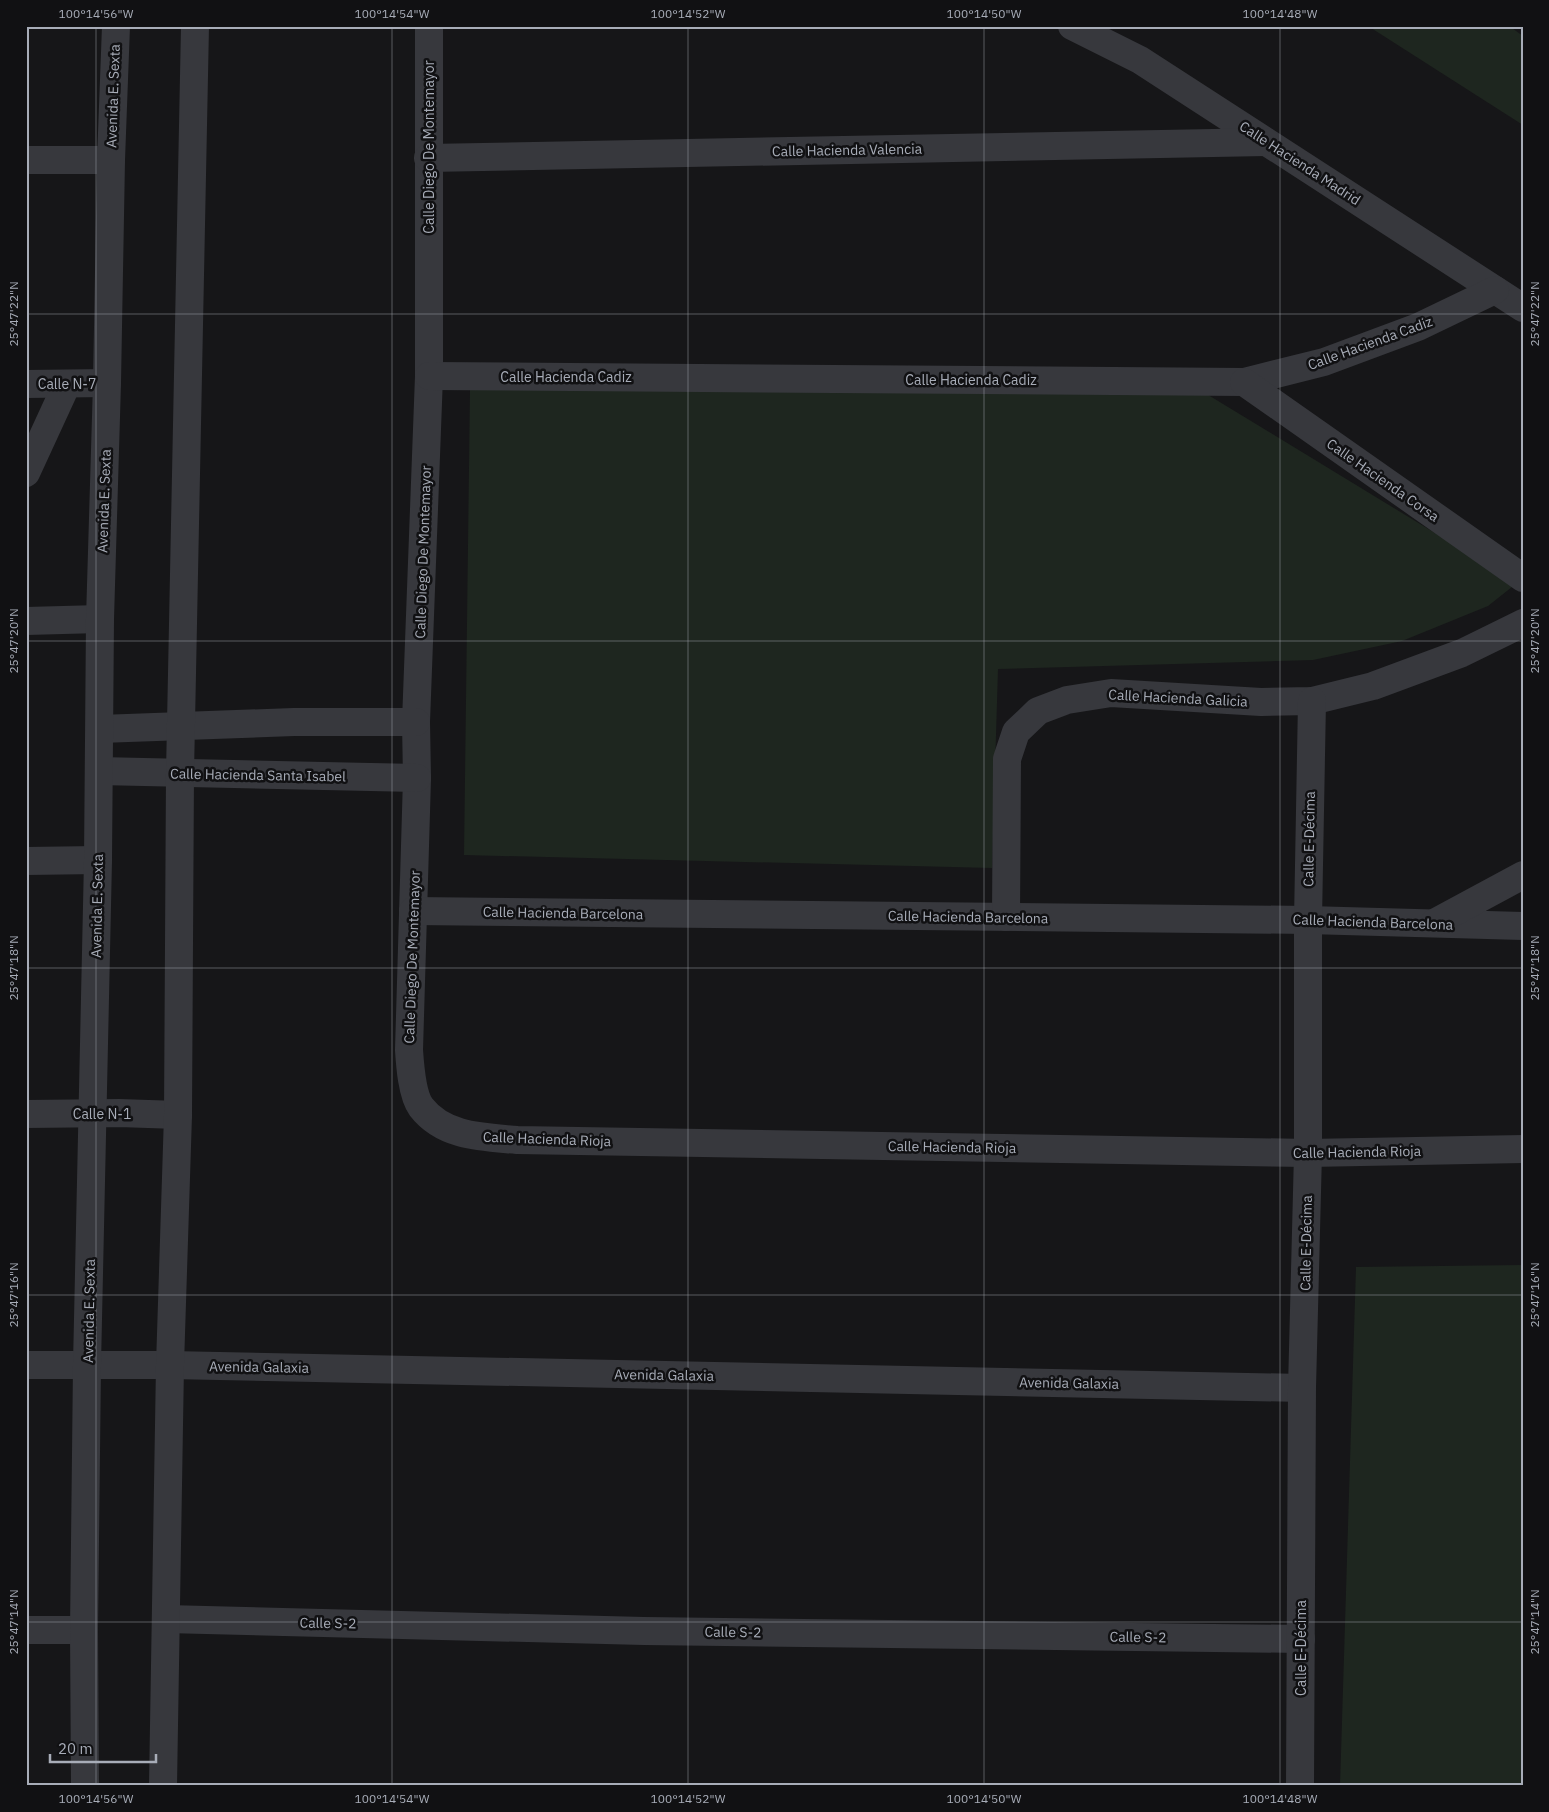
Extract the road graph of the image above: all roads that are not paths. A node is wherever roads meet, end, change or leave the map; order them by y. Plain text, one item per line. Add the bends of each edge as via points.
1 (116, 26) edge
2 (195, 26) edge
3 (429, 26) edge
4 (1072, 26) edge
5 (1266, 142) junction
6 (428, 158) junction
7 (26, 160) edge
8 (111, 160) junction
9 (1495, 290) junction
10 (1523, 308) edge
11 (429, 376) junction
12 (1244, 382) junction
13 (107, 383) junction
14 (26, 384) edge
15 (67, 384) junction
16 (26, 473) edge
17 (1523, 578) edge
18 (100, 619) junction
19 (26, 621) edge
20 (1523, 623) edge
21 (1312, 701) junction
22 (416, 722) junction
23 (182, 726) junction
24 (100, 730) junction
25 (99, 771) junction
26 (180, 773) junction
27 (417, 778) junction
28 (98, 860) junction
29 (26, 861) edge
30 (1523, 876) edge
31 (413, 911) junction
32 (1006, 917) junction
33 (1308, 920) junction
34 (1432, 924) junction
35 (1523, 926) edge
36 (412, 1078) joint
37 (93, 1113) junction
38 (26, 1114) edge
39 (178, 1115) junction
40 (1523, 1150) edge
41 (1308, 1153) junction
42 (88, 1365) junction
43 (170, 1365) junction
44 (26, 1366) edge
45 (1302, 1388) junction
46 (166, 1619) junction
47 (26, 1630) edge
48 (84, 1630) junction
49 (1301, 1639) junction
50 (85, 1786) edge
51 (163, 1786) edge
52 (1300, 1786) edge

1 - 8 street, Avenida E. Sexta
2 - 23 street
3 - 6 street, Calle Diego De Montemayor
4 - 5 street, Calle Hacienda Madrid via 1140,60
5 - 6 street, Calle Hacienda Valencia
5 - 9 street, Calle Hacienda Madrid
6 - 11 street, Calle Diego De Montemayor
7 - 8 street
8 - 13 street, Avenida E. Sexta
9 - 10 street, Calle Hacienda Madrid
9 - 12 street, Calle Hacienda Cadiz via 1418,328 1324,362
11 - 12 street, Calle Hacienda Cadiz
11 - 22 street, Calle Diego De Montemayor
12 - 17 street, Calle Hacienda Corsa
13 - 15 street, Calle N-7
13 - 18 street, Avenida E. Sexta
14 - 15 street, Calle N-7
15 - 16 street
18 - 19 street
18 - 24 street, Avenida E. Sexta
20 - 21 street, Calle Hacienda Galicia via 1462,653 1373,686
21 - 32 street, Calle Hacienda Galicia via 1262,702 1111,693 1068,700 1038,711 1016,732 1007,759
21 - 33 street, Calle E-Décima
22 - 23 street
22 - 27 street, Calle Diego De Montemayor
23 - 24 street
23 - 26 street
24 - 25 street, Avenida E. Sexta
25 - 26 street, Calle Hacienda Santa Isabel
25 - 28 street, Avenida E. Sexta
26 - 27 street, Calle Hacienda Santa Isabel
26 - 39 street
27 - 31 street, Calle Diego De Montemayor
28 - 29 street
28 - 37 street, Avenida E. Sexta
30 - 34 street
31 - 32 street, Calle Hacienda Barcelona
31 - 36 street, Calle Diego De Montemayor via 409,1050
32 - 33 street, Calle Hacienda Barcelona
33 - 34 street, Calle Hacienda Barcelona
33 - 41 street, Calle E-Décima
34 - 35 street, Calle Hacienda Barcelona
36 - 41 street, Calle Hacienda Rioja via 420,1106 442,1127 476,1137
37 - 38 street, Calle N-1
37 - 39 street, Calle N-1
37 - 42 street, Avenida E. Sexta
39 - 43 street
40 - 41 street, Calle Hacienda Rioja
41 - 45 street, Calle E-Décima
42 - 43 street, Avenida Galaxia
42 - 44 street, Avenida Galaxia
42 - 48 street, Avenida E. Sexta
43 - 45 street, Avenida Galaxia
43 - 46 street
45 - 49 street, Calle E-Décima
46 - 49 street, Calle S-2 via 644,1631
46 - 51 street
47 - 48 street
48 - 50 street, Avenida E. Sexta
49 - 52 street, Calle E-Décima

